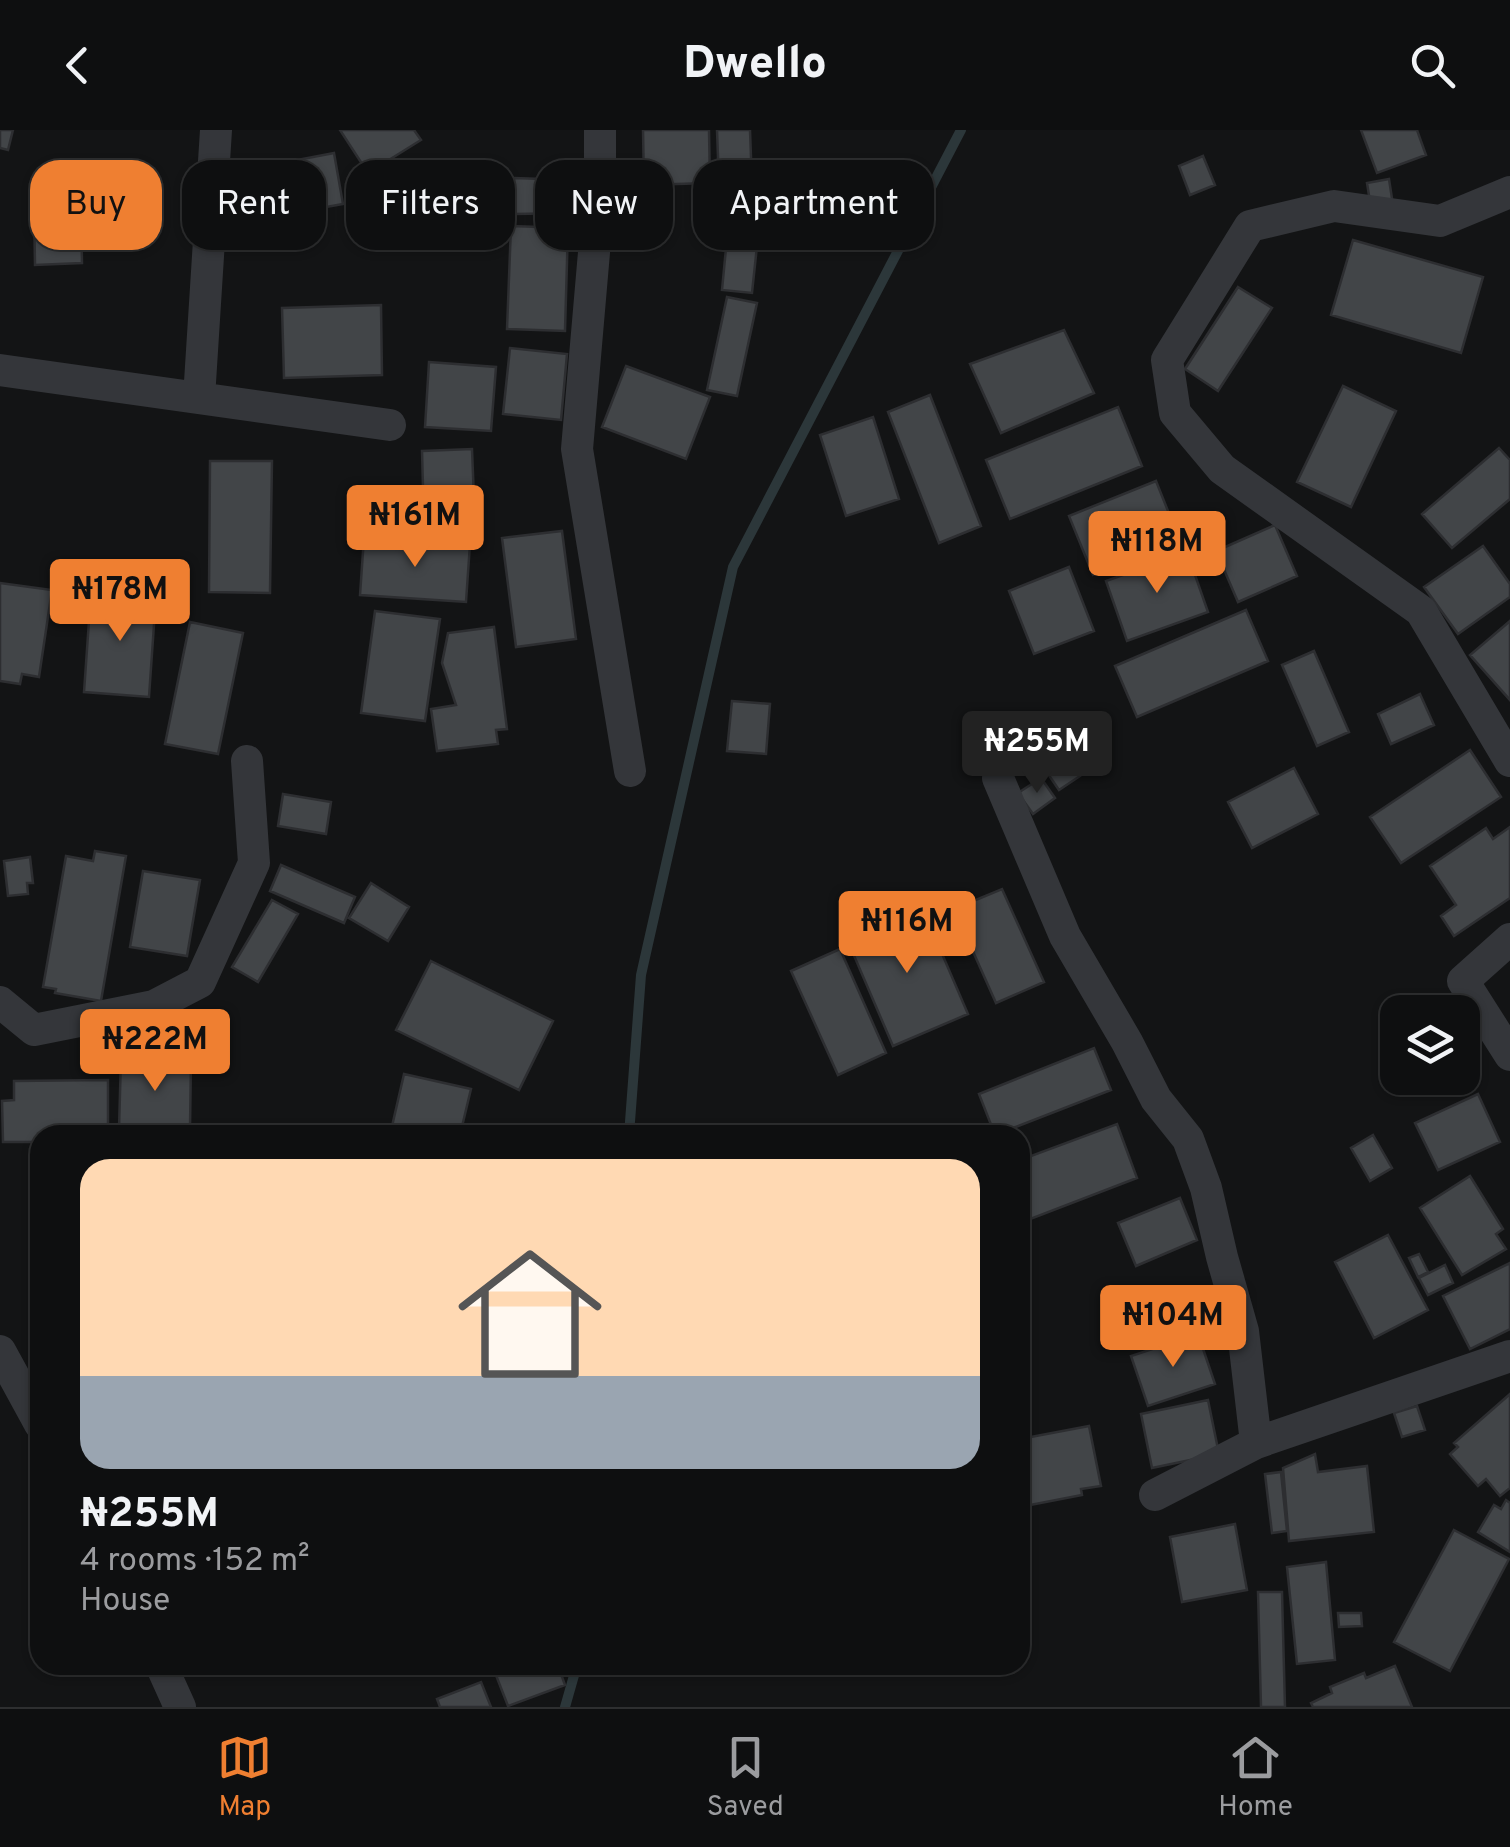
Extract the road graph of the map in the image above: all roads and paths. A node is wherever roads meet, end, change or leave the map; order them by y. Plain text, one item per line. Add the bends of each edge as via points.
1 (216, 130) edge
2 (600, 130) edge
3 (1510, 192) edge
4 (0, 370) edge
5 (199, 398) junction
6 (390, 425) dead end
7 (247, 761) dead end
8 (1510, 761) edge
9 (630, 771) dead end
10 (998, 778) dead end
11 (1510, 939) edge
12 (0, 1002) edge
13 (1510, 1054) edge
14 (0, 1351) edge
15 (1510, 1356) edge
16 (30, 1406) edge
17 (1256, 1443) junction
18 (1155, 1495) dead end
19 (166, 1675) edge
20 (180, 1707) edge

1 - 5 street
2 - 9 street via 577,448
3 - 8 street via 1440,221 1334,206 1250,226 1167,360 1175,413 1222,469 1421,611
4 - 5 street
5 - 6 street
7 - 12 street via 254,863 200,982 154,1006 34,1030
10 - 17 street via 1066,936 1156,1099 1188,1139 1243,1330
11 - 13 street via 1463,981
14 - 16 street
15 - 17 street
17 - 18 street
19 - 20 street

